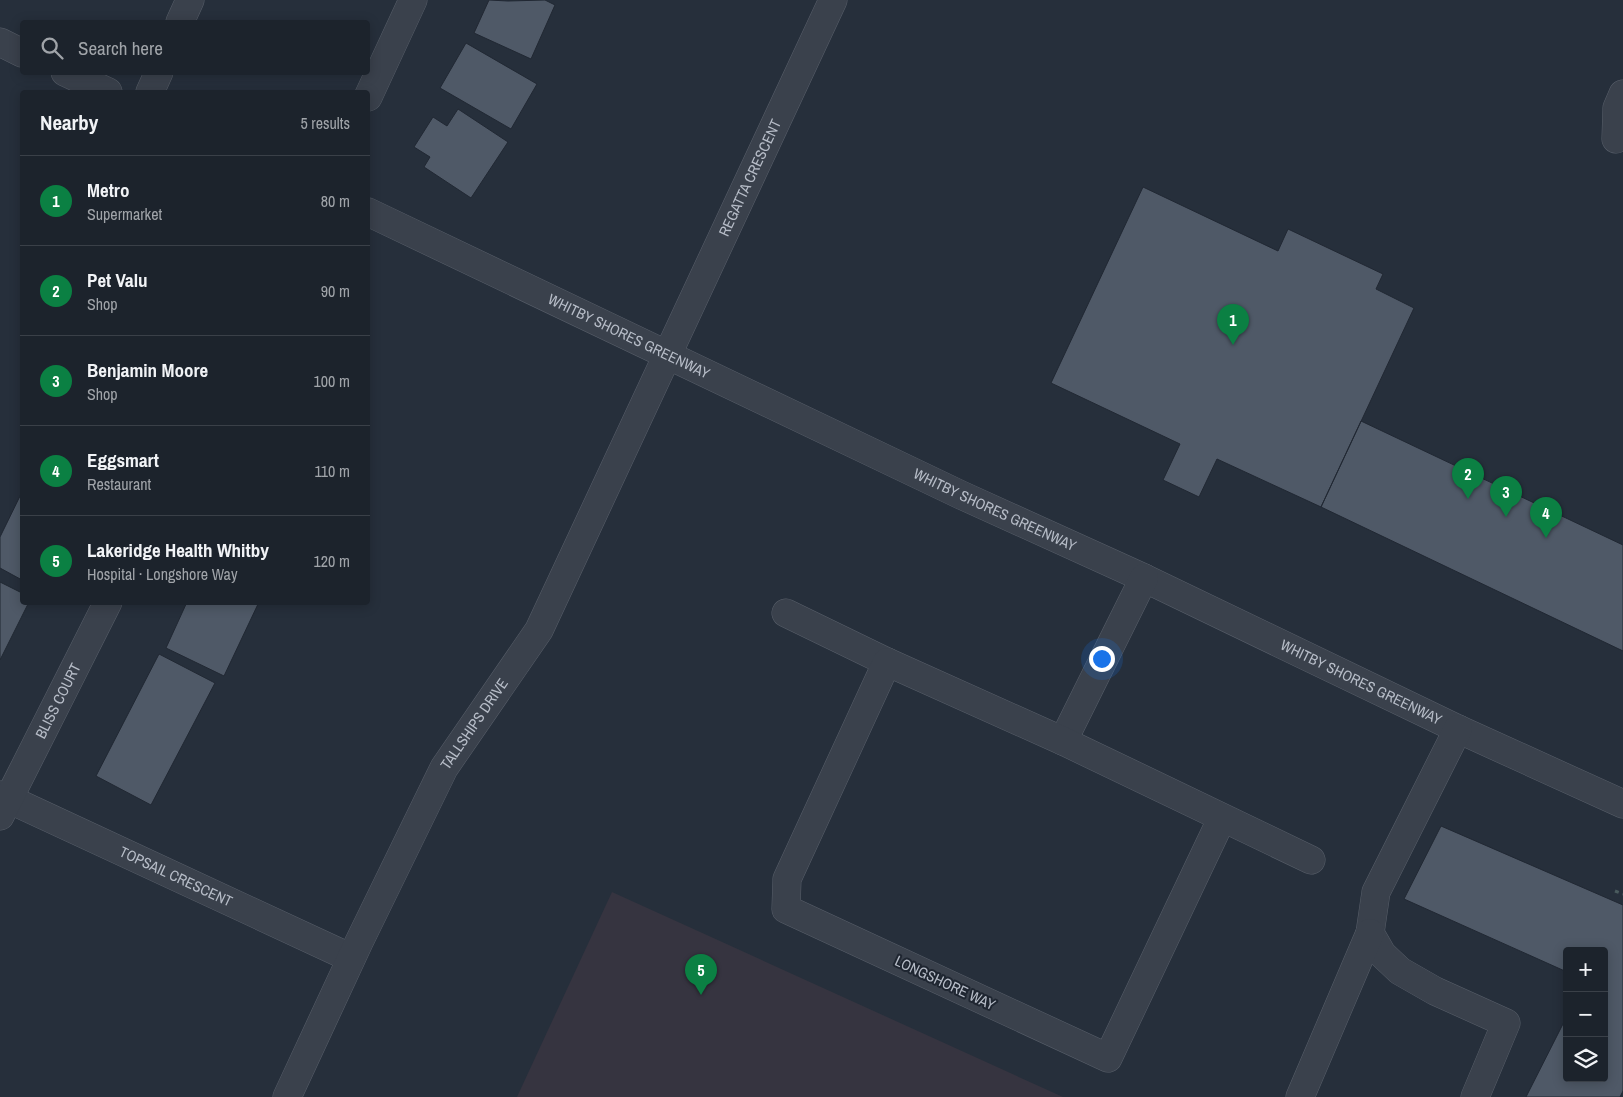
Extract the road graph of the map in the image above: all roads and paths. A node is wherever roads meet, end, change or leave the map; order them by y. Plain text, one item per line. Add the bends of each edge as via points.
1 (190, 0) edge
2 (412, 0) edge
3 (833, 0) edge
4 (181, 20) edge
5 (0, 42) edge
6 (20, 52) edge
7 (71, 75) edge
8 (158, 75) edge
9 (104, 90) edge
10 (151, 90) edge
11 (370, 93) edge
12 (1623, 94) edge
13 (1616, 139) dead end
14 (370, 213) edge
15 (668, 356) junction
16 (1144, 578) junction
17 (106, 605) edge
18 (786, 614) dead end
19 (887, 662) junction
20 (1458, 729) junction
21 (1063, 741) junction
22 (3, 803) edge
23 (1623, 804) edge
24 (1222, 818) junction
25 (1311, 860) dead end
26 (1616, 891) dead end
27 (1623, 894) edge
28 (1370, 933) junction
29 (351, 958) junction
30 (287, 1097) edge
31 (1300, 1097) edge
32 (1475, 1097) edge

1 - 4 street
2 - 11 street
3 - 15 street, REGATTA CRESCENT
5 - 6 street
7 - 9 street
8 - 10 street
12 - 13 street via 1617,108
14 - 15 street, WHITBY SHORES GREENWAY
15 - 16 street, WHITBY SHORES GREENWAY
15 - 29 street, TALLSHIPS DRIVE via 539,630 444,768
16 - 20 street, WHITBY SHORES GREENWAY
16 - 21 street
17 - 22 street, BLISS COURT
18 - 19 street
19 - 21 street
19 - 24 street, LONGSHORE WAY via 787,879 786,909 1108,1058
20 - 23 street, WHITBY SHORES GREENWAY
20 - 28 street via 1376,892
21 - 24 street
22 - 29 street, TOPSAIL CRESCENT
24 - 25 street
26 - 27 path
28 - 31 street
28 - 32 street via 1382,954 1400,971 1506,1023
29 - 30 street, TALLSHIPS DRIVE

